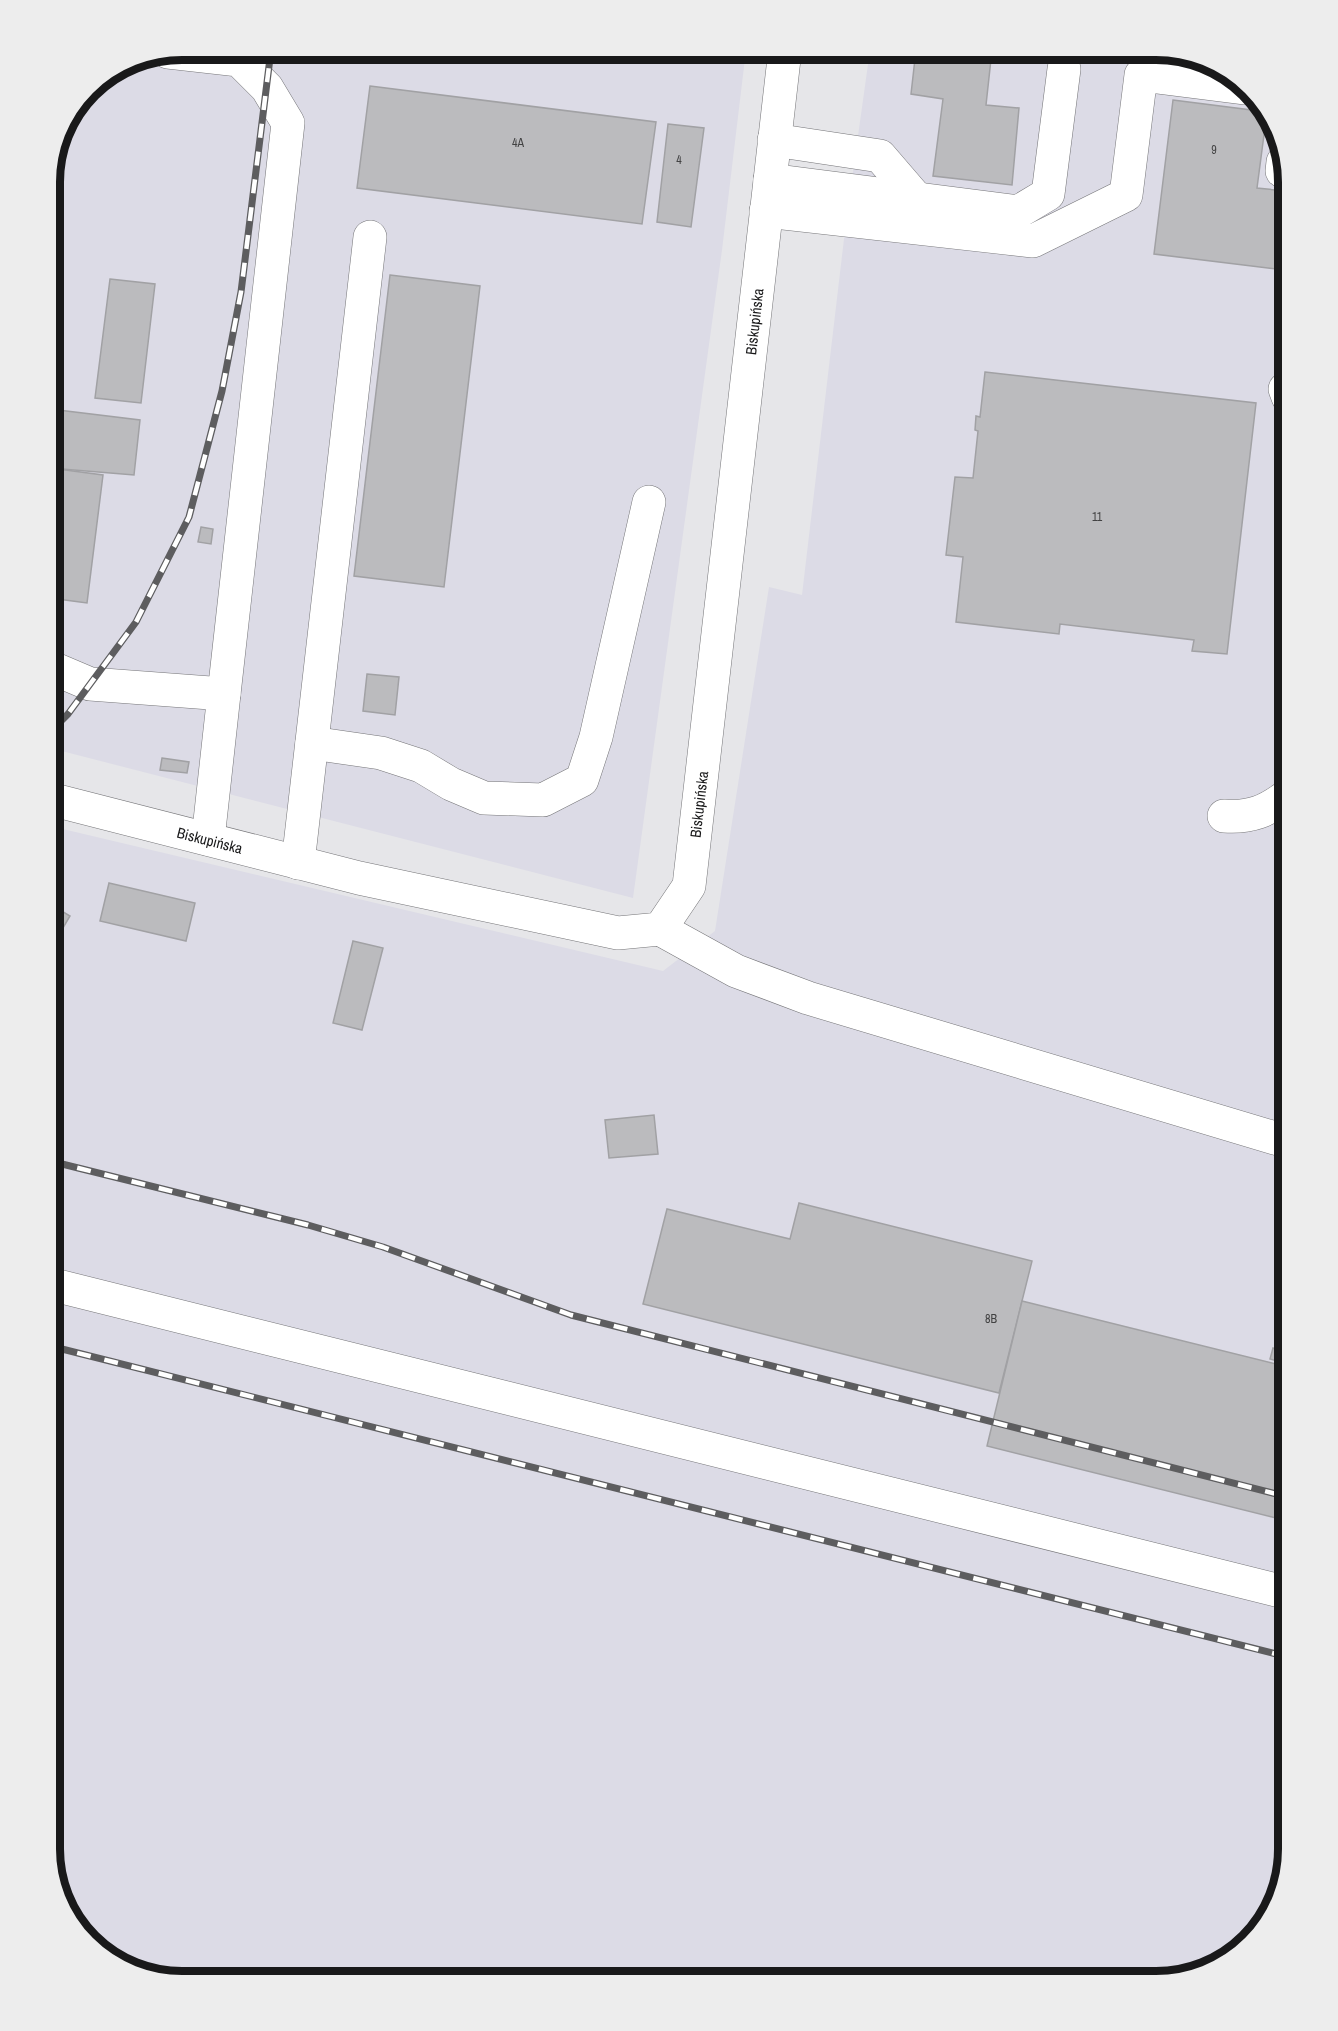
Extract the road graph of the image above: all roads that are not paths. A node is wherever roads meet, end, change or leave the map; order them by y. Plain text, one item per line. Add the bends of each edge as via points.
1 (239, 60) edge
2 (784, 60) edge
3 (1065, 69) dead end
4 (1232, 86) edge
5 (774, 140) junction
6 (768, 195) junction
7 (916, 199) junction
8 (370, 237) dead end
9 (649, 502) dead end
10 (60, 671) edge
11 (224, 694) junction
12 (312, 743) junction
13 (60, 802) edge
14 (1278, 803) edge
15 (1224, 816) dead end
16 (208, 839) junction
17 (298, 863) junction
18 (660, 929) junction
19 (1278, 1139) edge
20 (60, 1286) edge
21 (1278, 1591) edge

1 - 11 street via 267,87 288,123
2 - 5 street, Biskupińska
3 - 7 street via 1048,194 1018,212
4 - 6 street via 1141,75 1126,195 1033,241
5 - 6 street, Biskupińska
5 - 7 street via 880,156
6 - 7 street
6 - 18 street, Biskupińska via 689,886
8 - 12 street
9 - 12 street via 596,737 582,780 543,800 484,798 421,766 381,753
10 - 11 street via 90,684
11 - 16 street
12 - 17 street
13 - 16 street, Biskupińska
14 - 15 street via 1247,817
16 - 17 street, Biskupińska
17 - 18 street, Biskupińska via 618,933
18 - 19 street via 736,971 808,998
20 - 21 street

